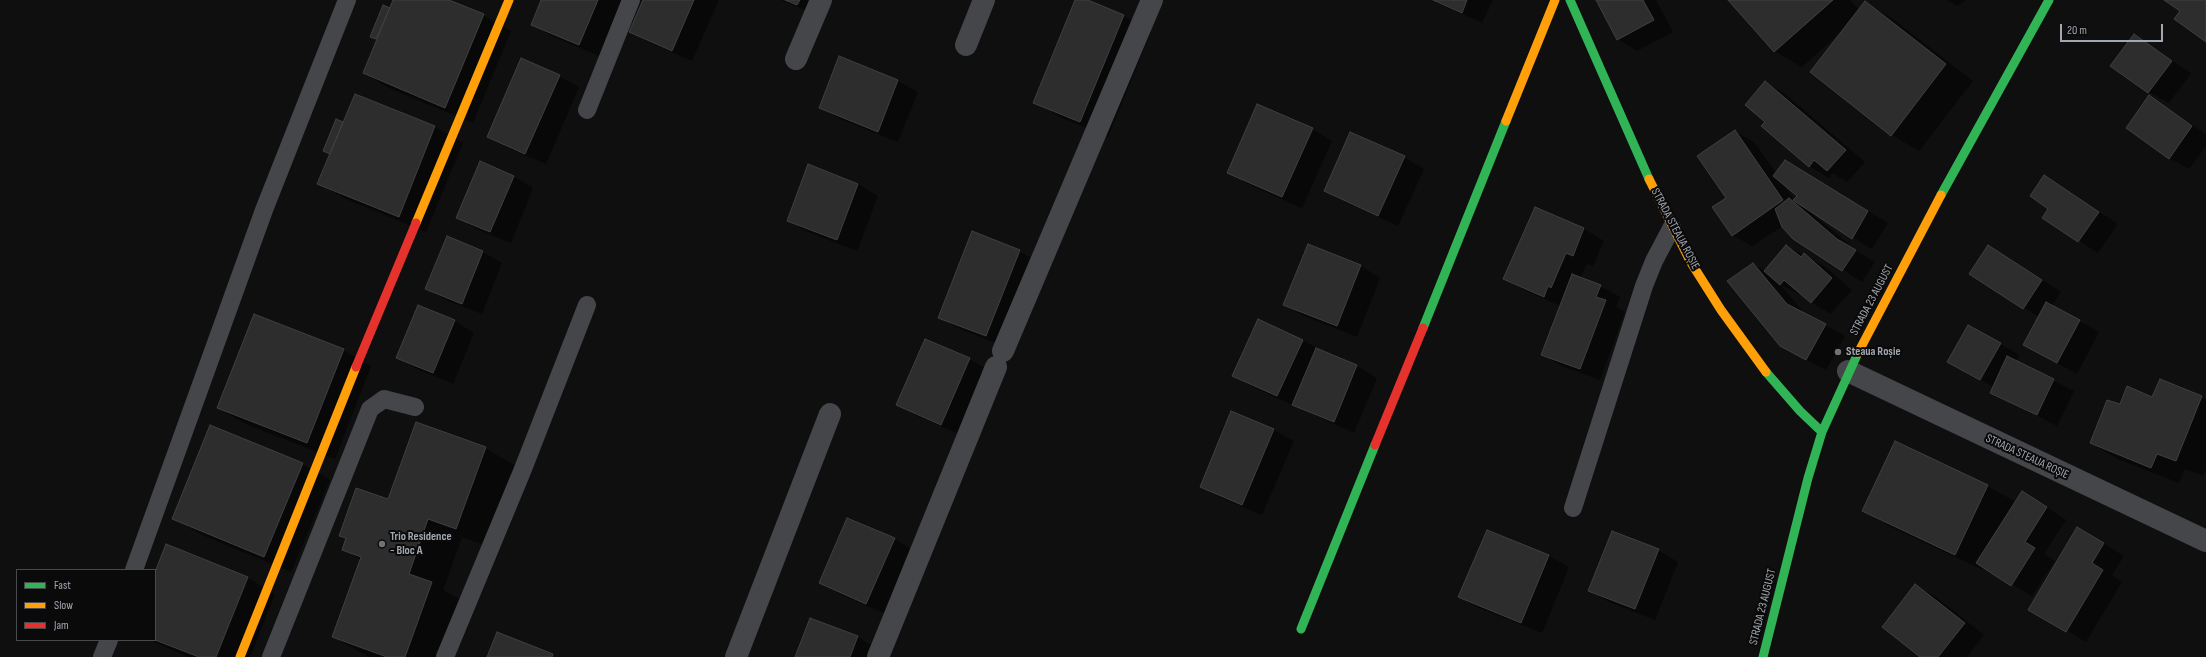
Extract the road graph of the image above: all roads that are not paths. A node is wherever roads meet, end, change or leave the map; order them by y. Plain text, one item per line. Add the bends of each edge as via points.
1 (347, 0) edge
2 (509, 0) edge
3 (631, 0) edge
4 (821, 0) edge
5 (984, 0) edge
6 (1152, 0) edge
7 (1555, 0) edge
8 (1570, 0) edge
9 (2049, 0) edge
10 (966, 44) dead end
11 (796, 59) dead end
12 (587, 110) dead end
13 (1672, 227) junction
14 (587, 305) dead end
15 (1848, 371) junction
16 (415, 407) dead end
17 (830, 414) dead end
18 (1822, 432) junction
19 (1573, 508) dead end
20 (2206, 541) edge
21 (134, 569) edge
22 (1300, 629) dead end
23 (109, 641) edge
24 (102, 657) edge
25 (240, 657) edge
26 (271, 657) edge
27 (445, 657) edge
28 (736, 657) edge
29 (878, 657) edge
30 (1763, 657) edge

1 - 21 lane via 264,210
2 - 25 street via 339,407
3 - 12 lane
4 - 11 street
5 - 10 street
6 - 29 street via 1000,359
7 - 22 street
8 - 13 street, STRADA STEAUA ROȘIE
9 - 15 street, STRADA 23 AUGUST
13 - 18 street, STRADA STEAUA ROȘIE via 1721,310 1769,376 1800,412
13 - 19 lane via 1644,286
14 - 27 lane via 523,469
15 - 18 street, STRADA 23 AUGUST
15 - 20 street, STRADA STEAUA ROȘIE
16 - 26 lane via 384,399 370,409
17 - 28 street
18 - 30 street, STRADA 23 AUGUST
23 - 24 lane

